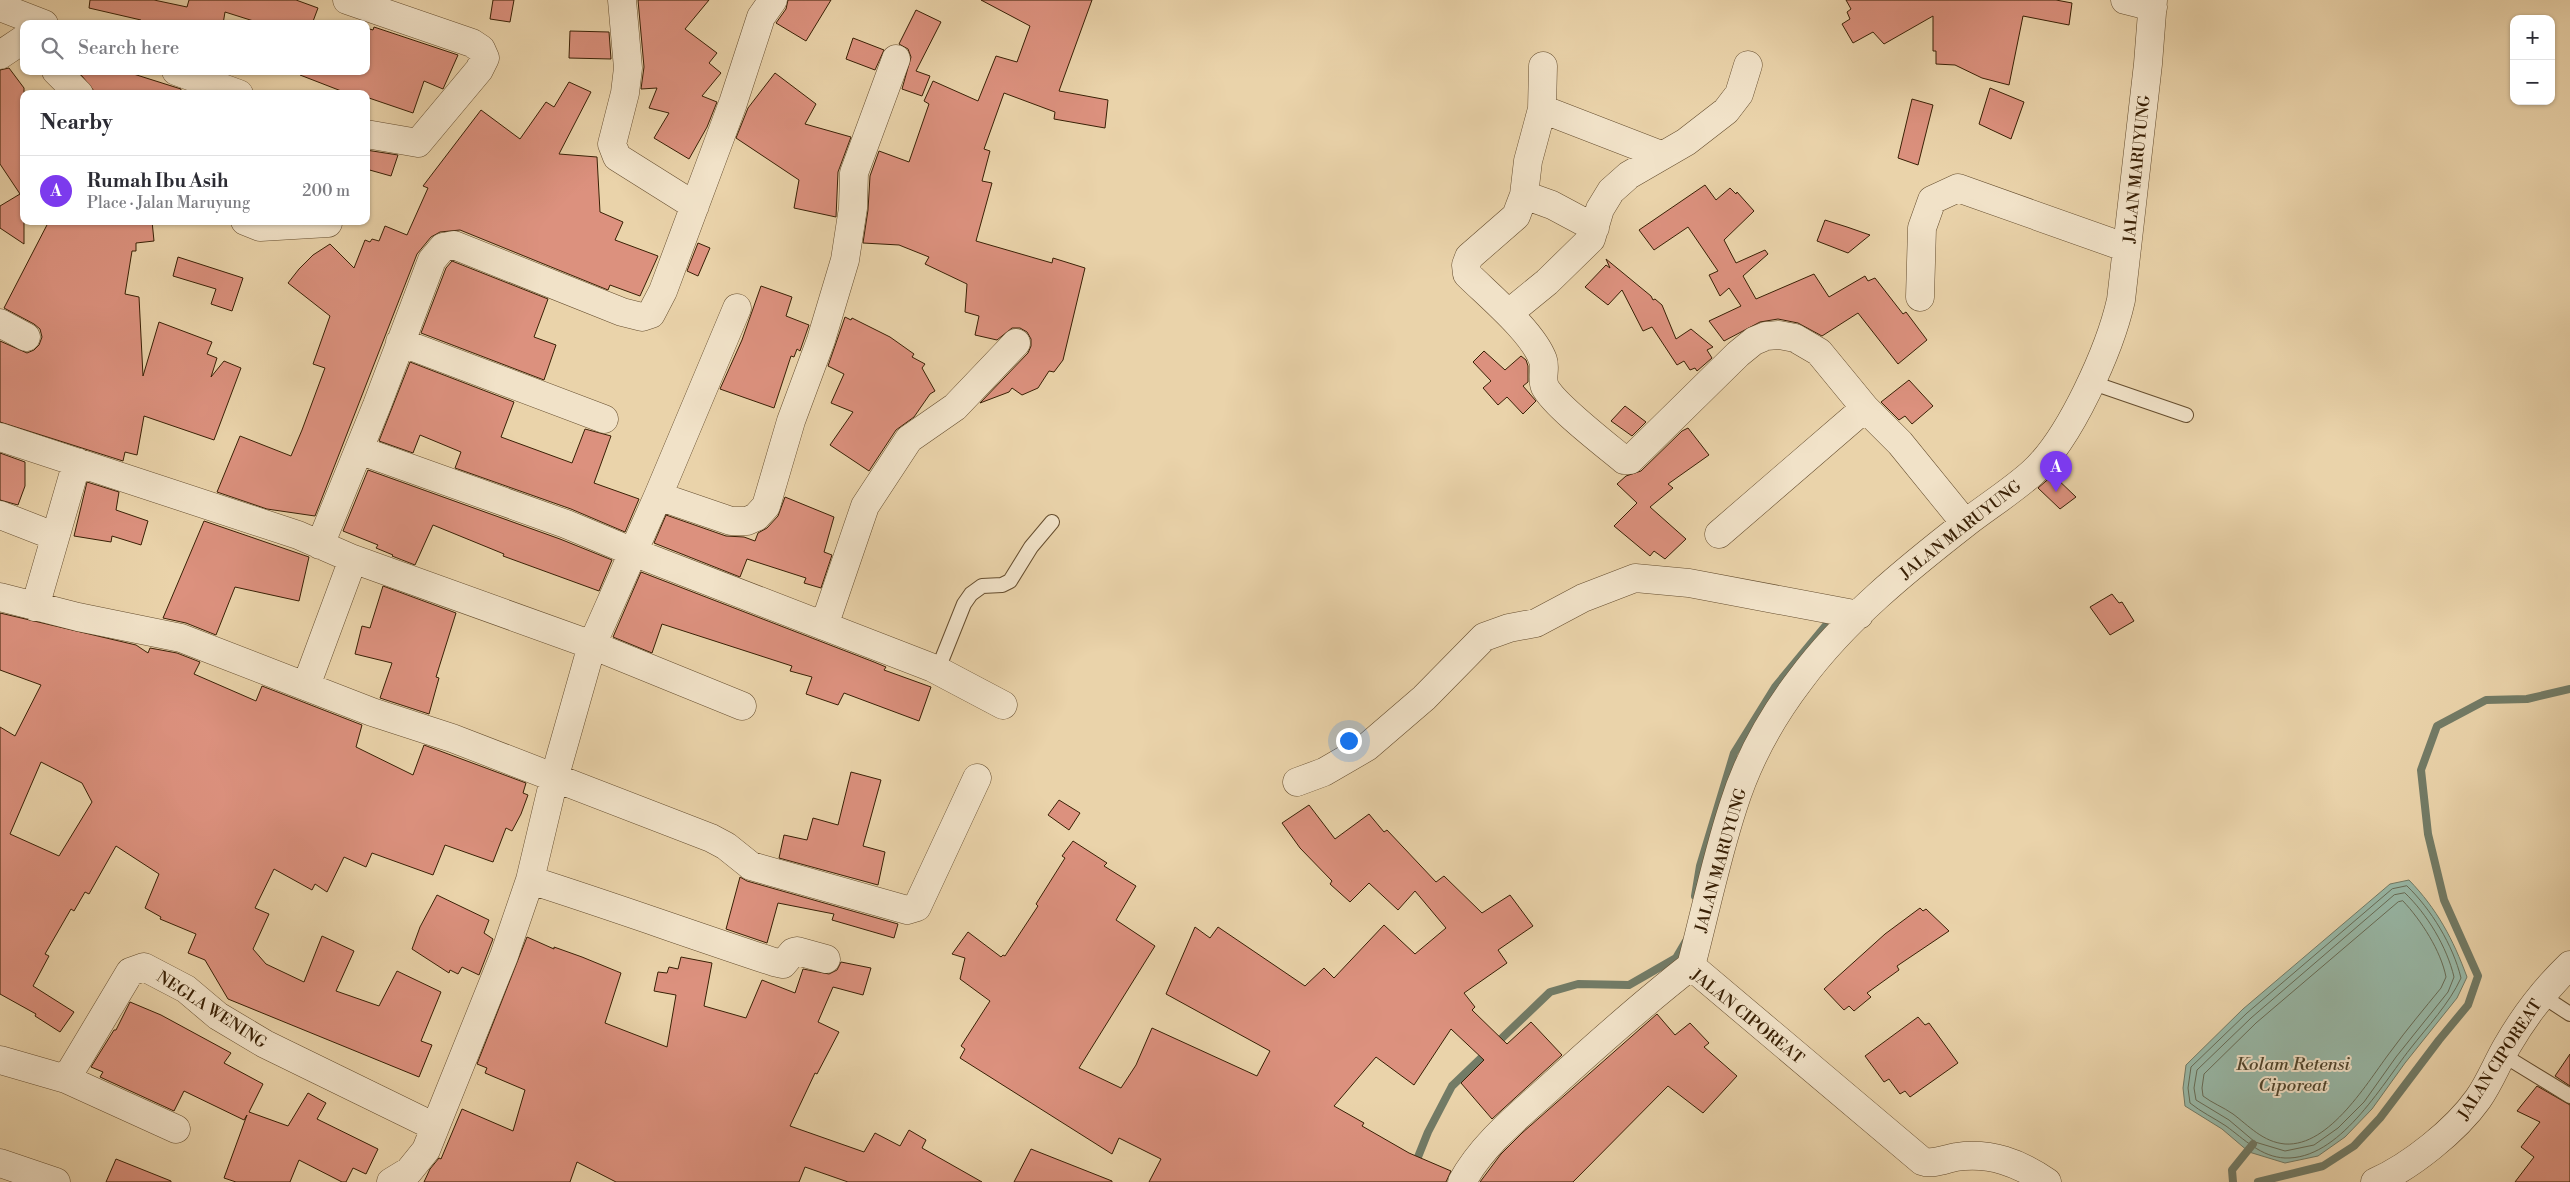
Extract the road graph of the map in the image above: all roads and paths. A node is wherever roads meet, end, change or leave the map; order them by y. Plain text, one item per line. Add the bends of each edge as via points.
1 (347, 0) edge
2 (622, 0) edge
3 (773, 0) edge
4 (2125, 0) edge
5 (2153, 3) edge
6 (3, 9) edge
7 (33, 20) edge
8 (20, 30) edge
9 (20, 42) edge
10 (0, 56) edge
11 (896, 60) dead end
12 (1748, 65) dead end
13 (1544, 66) dead end
14 (60, 75) edge
15 (187, 75) edge
16 (75, 90) edge
17 (228, 90) edge
18 (1542, 109) junction
19 (370, 135) edge
20 (1661, 155) junction
21 (1524, 195) junction
22 (694, 206) junction
23 (255, 225) edge
24 (294, 225) edge
25 (1595, 228) junction
26 (2127, 248) junction
27 (1920, 297) dead end
28 (737, 308) dead end
29 (1509, 313) junction
30 (0, 323) edge
31 (26, 337) dead end
32 (400, 342) junction
33 (1016, 343) dead end
34 (2090, 382) junction
35 (1865, 408) junction
36 (2186, 415) dead end
37 (604, 419) dead end
38 (0, 437) edge
39 (359, 450) junction
40 (77, 462) junction
41 (658, 496) junction
42 (0, 515) edge
43 (1052, 522) dead end
44 (1965, 523) junction
45 (1719, 534) dead end
46 (54, 536) junction
47 (320, 545) junction
48 (633, 552) junction
49 (354, 559) junction
50 (0, 597) edge
51 (35, 607) junction
52 (1859, 615) junction
53 (824, 626) junction
54 (592, 645) junction
55 (935, 669) junction
56 (306, 686) junction
57 (1003, 705) dead end
58 (742, 706) dead end
59 (977, 778) dead end
60 (554, 779) junction
61 (1297, 782) dead end
62 (530, 880) junction
63 (826, 959) dead end
64 (2570, 965) edge
65 (1691, 966) junction
66 (2541, 995) junction
67 (2570, 1014) edge
68 (2503, 1054) junction
69 (2, 1067) edge
70 (66, 1079) junction
71 (2570, 1096) edge
72 (435, 1127) junction
73 (176, 1129) dead end
74 (0, 1163) edge
75 (2391, 1180) edge
76 (56, 1182) edge
77 (391, 1182) edge
78 (1462, 1182) edge
79 (2047, 1182) edge

1 - 19 street via 472,43 481,49 485,58 479,70 419,142 411,144
2 - 22 street via 628,68 612,150 617,157
3 - 22 street via 761,17
4 - 5 street
5 - 26 street, JALAN MARUYUNG
6 - 7 street
6 - 8 street
9 - 10 street
11 - 41 street via 854,173 853,208 845,260 766,506 747,521 731,521
12 - 20 street via 1739,94 1726,111 1686,142
13 - 18 street
14 - 16 street
15 - 17 street
18 - 20 street
18 - 21 street via 1528,161
20 - 25 street via 1611,191 1600,209
21 - 25 street
21 - 29 street via 1516,216 1469,257 1466,266 1467,274
22 - 32 street via 664,291 650,315 622,312 454,246 443,247 432,260
23 - 24 street
25 - 29 street via 1591,239
26 - 27 street via 1958,188 1932,200 1922,228
26 - 34 street, JALAN MARUYUNG via 2116,323
28 - 41 street
29 - 35 street via 1539,351 1544,362 1545,387 1624,460 1637,456 1738,354 1766,336 1795,338 1819,352
30 - 31 street
32 - 37 street
32 - 39 street
33 - 53 street via 955,407 909,439 865,506
34 - 36 lane
34 - 44 street, JALAN MARUYUNG via 2067,429 2032,473
35 - 44 street via 1900,443
35 - 45 street
38 - 40 street
39 - 47 street
39 - 48 street via 566,524
40 - 46 street
40 - 47 street
41 - 48 street
42 - 46 street
43 - 55 lane via 1030,547 1010,581 1002,585 982,586 971,594
44 - 52 street, JALAN MARUYUNG via 1898,577
46 - 51 street
47 - 49 street
48 - 53 street
48 - 54 street
49 - 54 street
49 - 56 street
50 - 51 street
51 - 56 street via 181,638
52 - 61 street via 1689,583 1635,578 1583,598 1536,623 1484,637 1424,698 1366,747 1324,772
52 - 65 street, JALAN MARUYUNG via 1801,679 1749,765 1733,806
53 - 55 street
54 - 58 street
54 - 60 street
55 - 57 street
56 - 60 street via 452,738
59 - 60 street via 917,907 907,910 751,866 711,838
60 - 62 street
62 - 63 street via 774,962 783,964 793,952 798,951
62 - 72 street via 504,956
64 - 66 street, JALAN CIPOREAT
65 - 78 street, JALAN CIPOREAT via 1638,1008 1513,1121 1485,1148
65 - 79 street, JALAN CIPOREAT via 1922,1161 1930,1163 1987,1155 2029,1170
66 - 67 lane
66 - 68 street, JALAN CIPOREAT
68 - 71 lane
68 - 75 street, JALAN CIPOREAT via 2477,1100 2457,1125
69 - 70 street
70 - 72 street, NEGLA WENING via 130,972 144,967 186,988 218,1016 265,1044
70 - 73 street
72 - 77 street via 426,1150 416,1163
74 - 76 street

